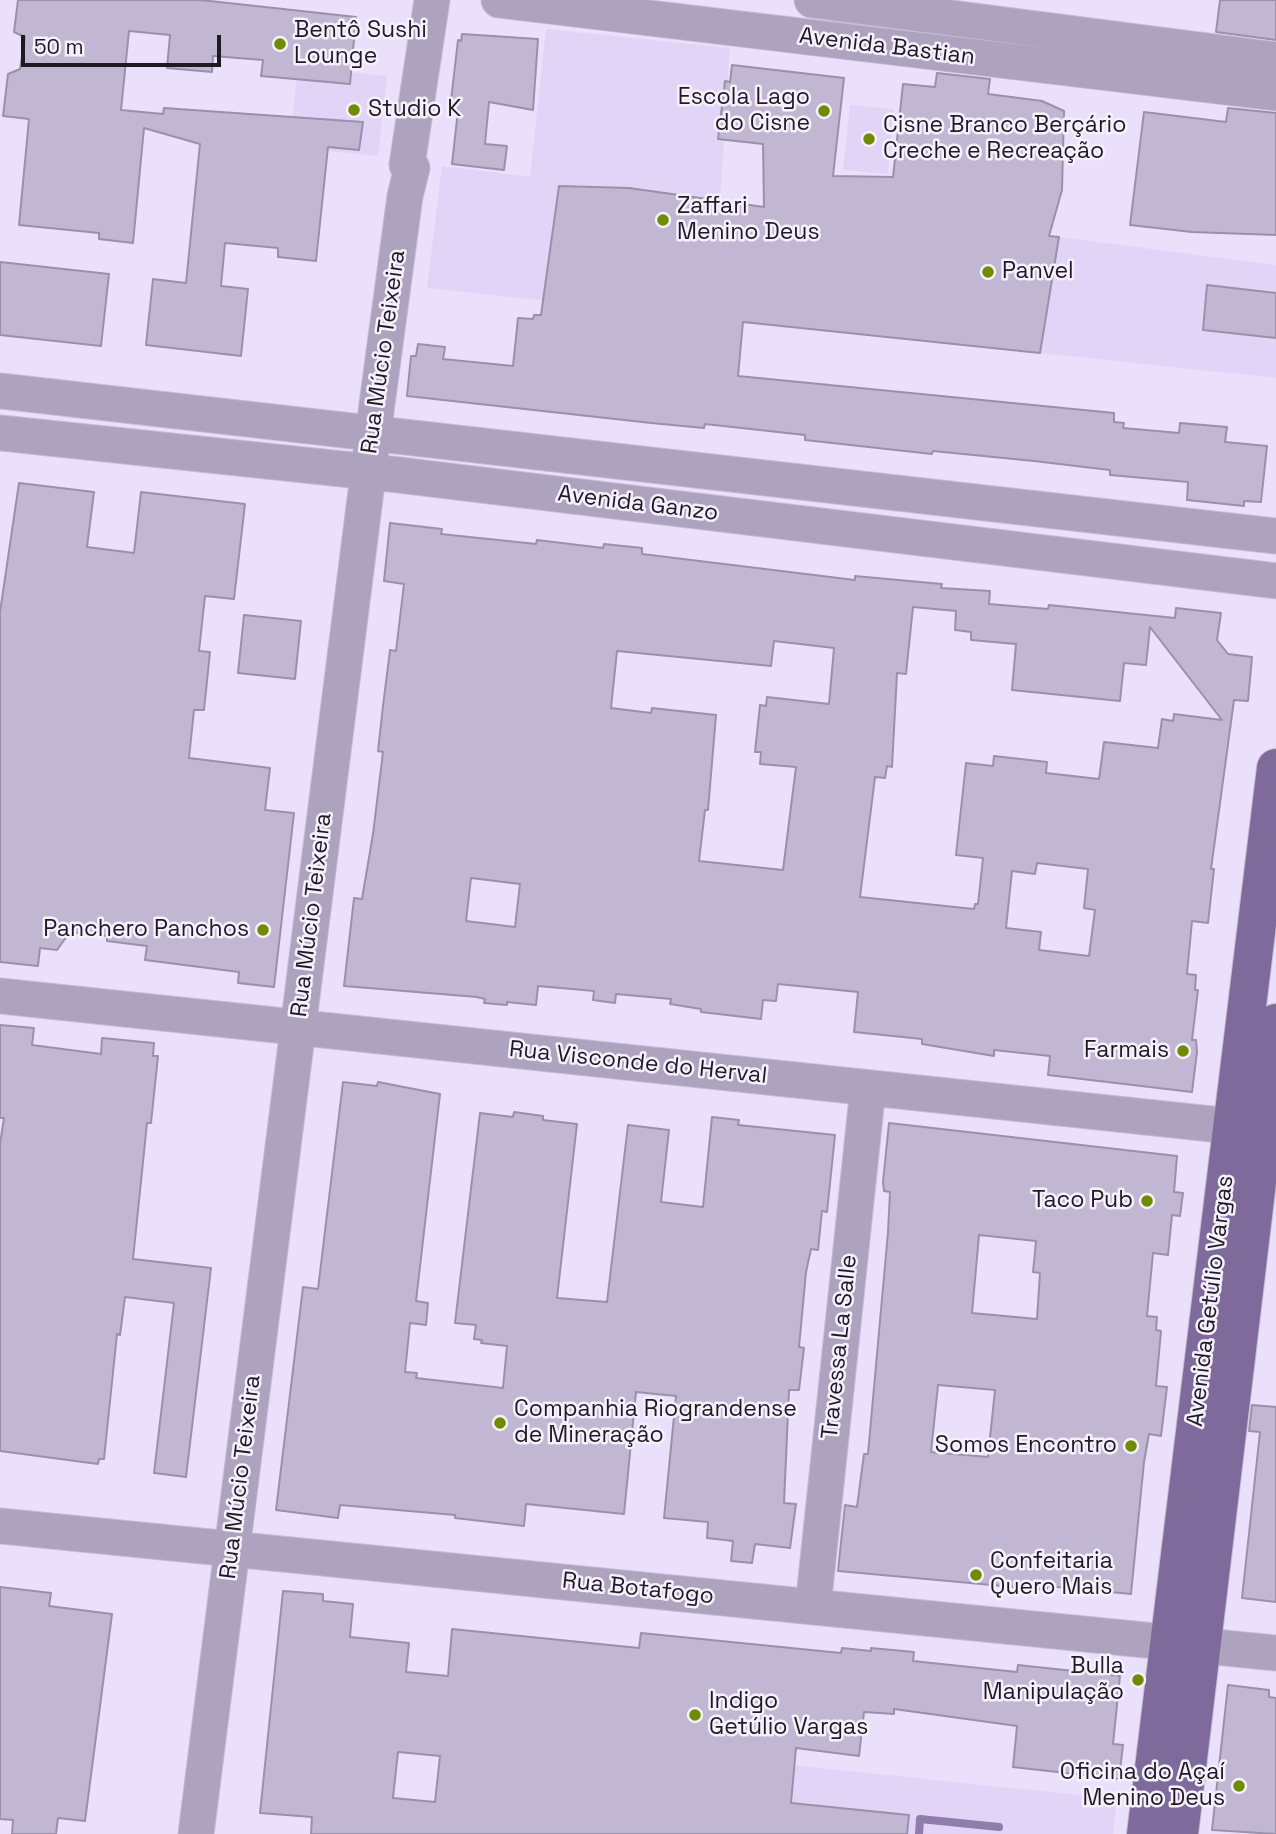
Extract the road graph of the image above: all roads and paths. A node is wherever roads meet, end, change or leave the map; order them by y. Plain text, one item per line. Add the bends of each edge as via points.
1 (432, 0) edge
2 (499, 0) edge
3 (812, 0) edge
4 (1006, 23) junction
5 (1000, 60) junction
6 (1276, 60) edge
7 (1276, 93) edge
8 (0, 391) edge
9 (373, 431) junction
10 (0, 433) edge
11 (369, 471) junction
12 (834, 487) junction
13 (830, 527) junction
14 (1276, 536) edge
15 (1276, 581) edge
16 (1276, 768) edge
17 (0, 996) edge
18 (1276, 1023) edge
19 (298, 1027) junction
20 (868, 1088) junction
21 (1255, 1119) edge
22 (0, 1526) edge
23 (232, 1549) junction
24 (813, 1607) junction
25 (1186, 1644) junction
26 (1276, 1653) edge
27 (196, 1834) edge
28 (1146, 1834) edge
29 (1179, 1834) edge

1 - 9 street, Rua Múcio Teixeira
2 - 5 street, Avenida Bastian
3 - 4 street, Avenida Bastian
4 - 5 street
4 - 6 street, Avenida Bastian
5 - 7 street, Avenida Bastian
8 - 9 street, Avenida Ganzo
9 - 11 street, Rua Múcio Teixeira
9 - 12 street, Avenida Ganzo
10 - 11 street, Avenida Ganzo
11 - 13 street, Avenida Ganzo
11 - 19 street, Rua Múcio Teixeira
12 - 13 street
12 - 14 street, Avenida Ganzo
13 - 15 street, Avenida Ganzo
16 - 21 main road, Avenida Getúlio Vargas
17 - 19 street, Rua Visconde do Herval
18 - 21 main road, Avenida Getúlio Vargas
19 - 20 street, Rua Visconde do Herval
19 - 23 street, Rua Múcio Teixeira
20 - 21 street, Rua Visconde do Herval
20 - 24 street, Travessa La Salle
21 - 25 main road, Avenida Getúlio Vargas
22 - 23 street, Rua Botafogo
23 - 24 street, Rua Botafogo
23 - 27 street, Rua Múcio Teixeira
24 - 25 street, Rua Botafogo
25 - 26 street, Rua Botafogo
25 - 28 main road, Avenida Getúlio Vargas
25 - 29 main road, Avenida Getúlio Vargas

